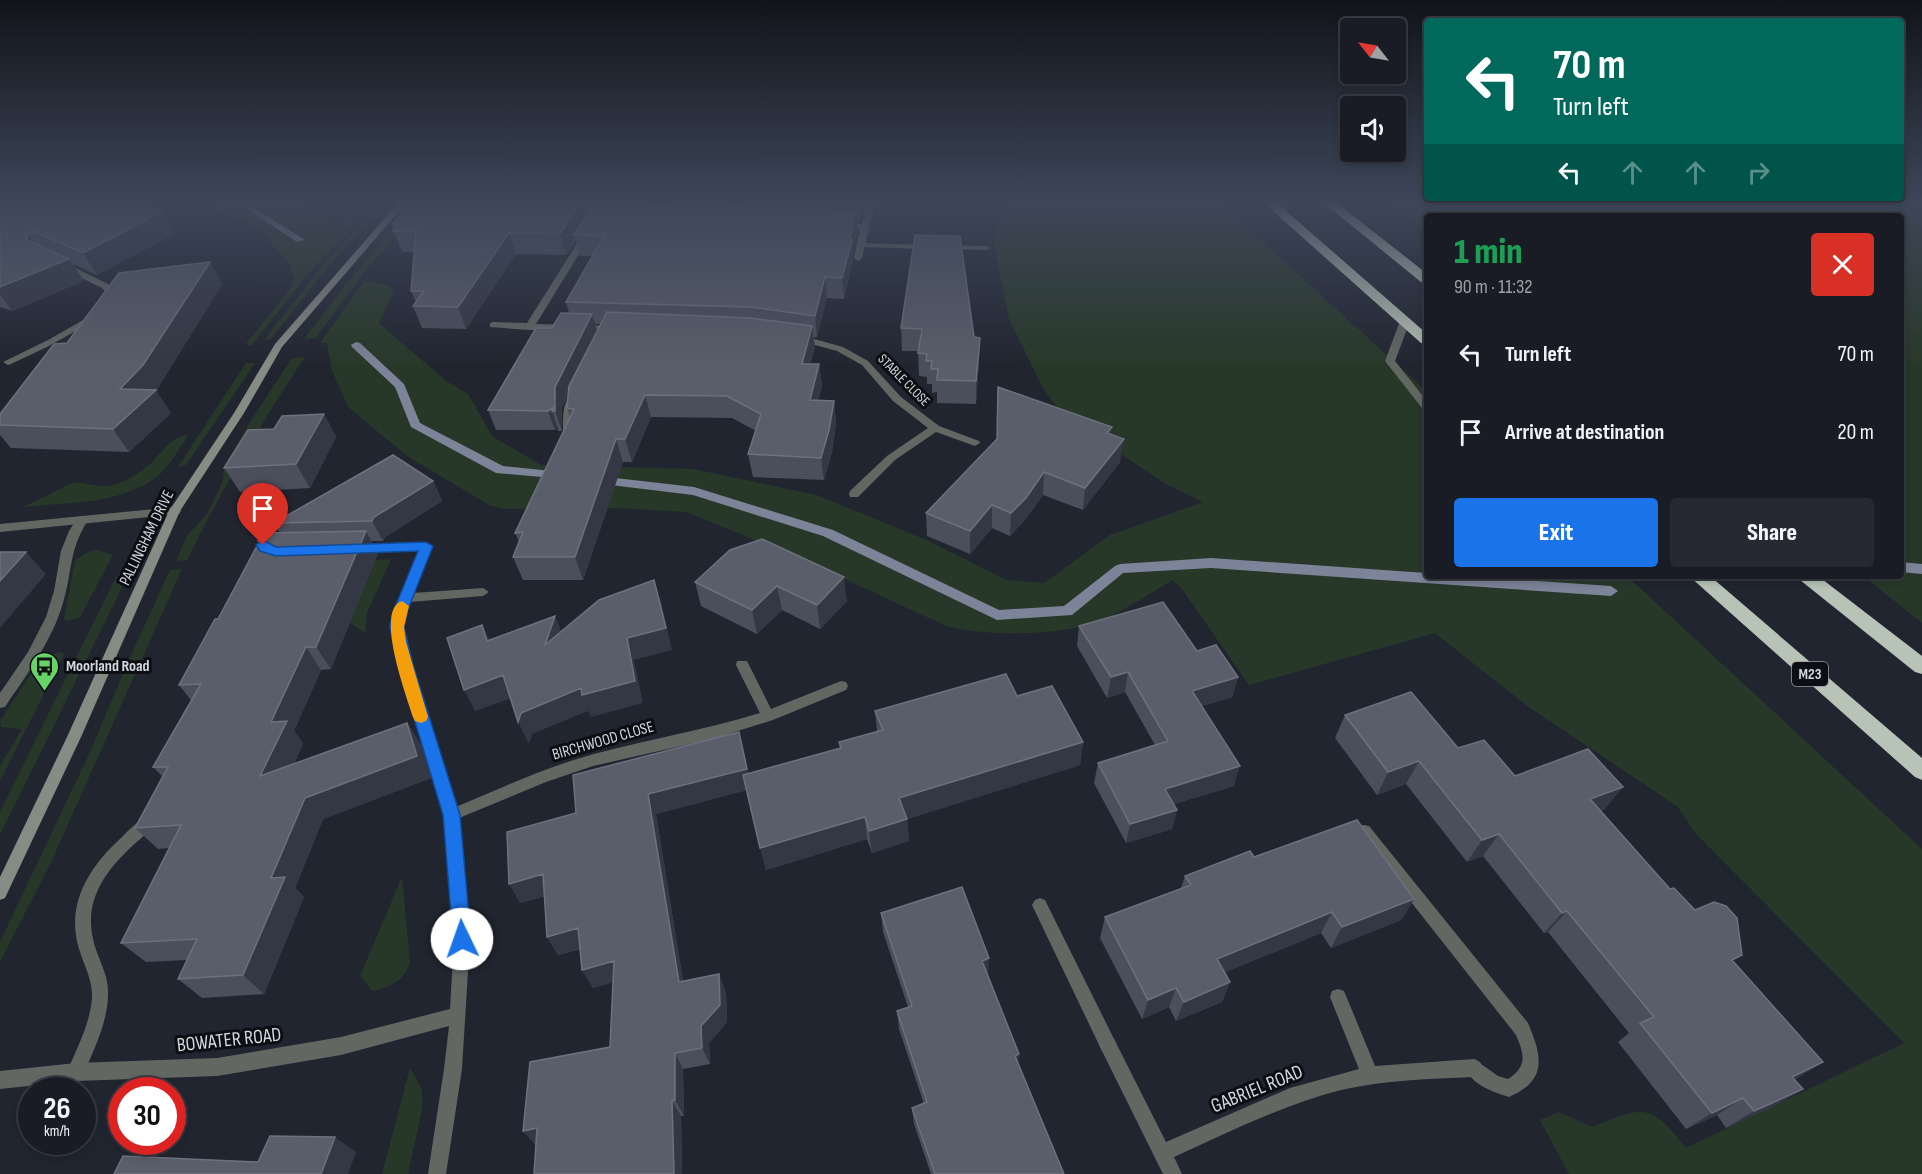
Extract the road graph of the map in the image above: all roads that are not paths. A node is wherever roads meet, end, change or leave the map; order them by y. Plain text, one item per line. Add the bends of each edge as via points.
1 (354, 258) edge
2 (573, 258) edge
3 (1333, 258) edge
4 (1399, 258) edge
5 (56, 262) edge
6 (1424, 277) edge
7 (1405, 321) junction
8 (493, 326) dead end
9 (530, 327) junction
10 (608, 328) junction
11 (631, 329) edge
12 (786, 336) edge
13 (603, 338) edge
14 (1424, 338) edge
15 (3, 364) edge
16 (579, 388) edge
17 (1424, 404) edge
18 (935, 428) junction
19 (568, 430) edge
20 (975, 443) dead end
21 (854, 494) dead end
22 (175, 511) junction
23 (278, 512) dead end
24 (82, 520) junction
25 (0, 528) edge
26 (345, 549) edge
27 (276, 551) edge
28 (1701, 579) edge
29 (1810, 579) edge
30 (483, 592) dead end
31 (405, 598) junction
32 (741, 664) dead end
33 (1922, 667) edge
34 (841, 686) dead end
35 (0, 704) edge
36 (768, 716) junction
37 (1922, 771) edge
38 (452, 815) junction
39 (147, 824) edge
40 (1358, 824) edge
41 (0, 893) edge
42 (1040, 905) dead end
43 (1338, 997) dead end
44 (458, 1016) junction
45 (76, 1072) junction
46 (1370, 1076) junction
47 (0, 1080) edge
48 (1164, 1152) junction
49 (437, 1174) edge
50 (1173, 1174) edge

1 - 22 street, PALLINGHAM DRIVE via 278,346
2 - 9 street
3 - 7 highway
4 - 6 highway
5 - 15 street via 105,286 110,291 109,299 89,320
7 - 14 highway
7 - 17 street via 1390,361
8 - 9 street
9 - 10 street
10 - 11 street
10 - 13 street
12 - 18 street, STABLE CLOSE via 823,344 859,359 904,405
16 - 19 street via 568,408
18 - 20 street, STABLE CLOSE
18 - 21 street, STABLE CLOSE via 891,458
22 - 24 street
22 - 41 street, PALLINGHAM DRIVE
23 - 27 street via 263,540 265,548
24 - 25 street
24 - 35 street via 68,542 58,602 50,623
26 - 31 street via 426,546
28 - 37 highway, M23
29 - 33 highway
30 - 31 street
31 - 38 street via 397,627 399,642
32 - 36 street
34 - 36 street, BIRCHWOOD CLOSE
36 - 38 street, BIRCHWOOD CLOSE via 593,760
38 - 44 street via 462,939
39 - 45 street via 107,859 83,903 85,940 100,989 95,1022
40 - 46 street, GABRIEL ROAD via 1522,1029 1530,1047 1532,1066 1524,1080 1509,1088 1493,1083 1474,1068
42 - 48 street
43 - 46 street
44 - 45 street, BOWATER ROAD via 341,1046 217,1067
44 - 49 street
45 - 47 street, BOWATER ROAD
46 - 48 street, GABRIEL ROAD via 1305,1092
48 - 50 street

